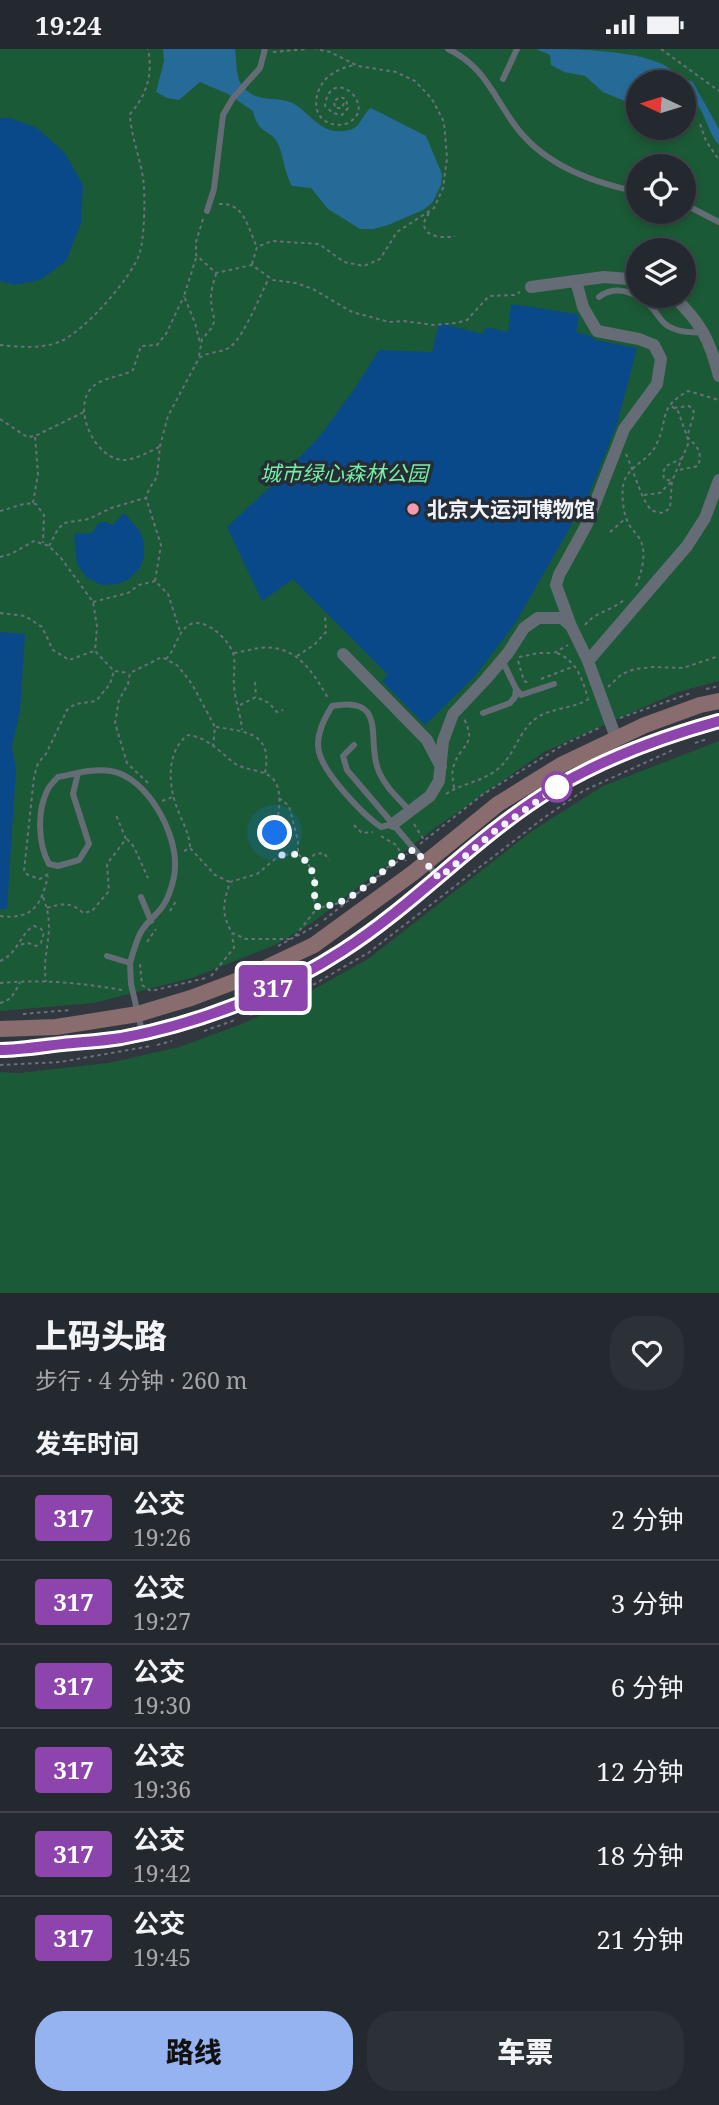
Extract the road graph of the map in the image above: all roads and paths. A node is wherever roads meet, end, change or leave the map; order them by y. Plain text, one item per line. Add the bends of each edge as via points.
1 (148, 49) edge
2 (307, 49) edge
3 (316, 49) edge
4 (448, 49) edge
5 (517, 49) edge
6 (661, 49) edge
7 (265, 50) edge
8 (355, 64) junction
9 (505, 76) dead end
10 (719, 91) edge
11 (344, 103) dead end
12 (700, 124) dead end
13 (719, 160) edge
14 (626, 188) edge
15 (696, 208) edge
16 (207, 211) junction
17 (429, 212) junction
18 (719, 222) edge
19 (455, 236) dead end
20 (257, 247) junction
21 (197, 256) junction
22 (251, 265) junction
23 (216, 273) junction
24 (269, 278) junction
25 (626, 279) edge
26 (576, 281) junction
27 (531, 287) joint
28 (184, 296) junction
29 (599, 297) dead end
30 (686, 308) edge
31 (703, 332) junction
32 (200, 343) junction
33 (0, 345) edge
34 (199, 358) junction
35 (719, 376) edge
36 (719, 400) edge
37 (670, 405) junction
38 (674, 408) junction
39 (85, 411) junction
40 (0, 419) edge
41 (682, 419) junction
42 (692, 422) junction
43 (35, 436) junction
44 (687, 437) junction
45 (160, 446) junction
46 (623, 450) dead end
47 (682, 459) junction
48 (634, 469) junction
49 (678, 470) junction
50 (719, 480) edge
51 (672, 481) junction
52 (643, 495) junction
53 (146, 498) junction
54 (33, 504) junction
55 (0, 512) edge
56 (627, 517) junction
57 (610, 532) dead end
58 (43, 544) junction
59 (49, 546) junction
60 (0, 557) edge
61 (155, 582) junction
62 (635, 588) dead end
63 (625, 599) dead end
64 (93, 602) junction
65 (0, 613) edge
66 (325, 615) dead end
67 (180, 632) junction
68 (574, 632) junction
69 (95, 651) junction
70 (554, 653) junction
71 (233, 654) junction
72 (343, 654) dead end
73 (719, 656) edge
74 (296, 657) junction
75 (166, 659) junction
76 (502, 660) junction
77 (588, 661) junction
78 (575, 666) junction
79 (130, 673) junction
80 (541, 679) dead end
81 (255, 682) dead end
82 (530, 683) dead end
83 (554, 684) dead end
84 (719, 686) edge
85 (516, 689) junction
86 (706, 689) dead end
87 (693, 693) dead end
88 (594, 697) junction
89 (256, 698) junction
90 (329, 699) dead end
91 (719, 701) edge
92 (239, 705) junction
93 (283, 710) dead end
94 (456, 710) junction
95 (483, 713) dead end
96 (719, 720) edge
97 (215, 727) junction
98 (242, 730) junction
99 (613, 730) junction
100 (354, 745) dead end
101 (213, 746) junction
102 (441, 768) junction
103 (78, 773) junction
104 (265, 774) junction
105 (149, 783) dead end
106 (454, 789) junction
107 (442, 796) dead end
108 (174, 797) junction
109 (278, 797) junction
110 (165, 809) dead end
111 (116, 815) dead end
112 (413, 815) junction
113 (393, 824) junction
114 (354, 825) dead end
115 (126, 839) junction
116 (424, 841) junction
117 (190, 848) junction
118 (414, 849) junction
119 (183, 852) dead end
120 (298, 854) junction
121 (280, 855) junction
122 (403, 857) junction
123 (329, 860) dead end
124 (307, 862) junction
125 (425, 863) junction
126 (51, 865) junction
127 (148, 878) dead end
128 (439, 878) junction
129 (230, 883) junction
130 (178, 893) dead end
131 (43, 897) junction
132 (141, 897) dead end
133 (318, 907) junction
134 (47, 908) junction
135 (0, 916) edge
136 (166, 917) dead end
137 (151, 922) junction
138 (157, 927) dead end
139 (232, 933) junction
140 (292, 938) junction
141 (145, 944) dead end
142 (19, 945) junction
143 (270, 951) dead end
144 (107, 956) dead end
145 (0, 961) edge
146 (140, 962) dead end
147 (130, 963) junction
148 (217, 975) dead end
149 (209, 978) junction
150 (20, 981) junction
151 (46, 982) junction
152 (0, 983) edge
153 (123, 990) dead end
154 (166, 992) dead end
155 (0, 1003) edge
156 (72, 1010) dead end
157 (24, 1014) dead end
158 (138, 1014) junction
159 (0, 1029) edge
160 (142, 1033) junction
161 (0, 1050) edge

1 - 33 path via 148,81 141,102 130,114 145,187 140,253 90,321 59,342 27,348
2 - 7 path
3 - 8 path
4 - 14 lane via 470,62 515,125 555,162
5 - 9 lane
6 - 10 path
7 - 16 lane via 260,68 223,115
8 - 11 path via 326,77 315,105 320,117 338,125 349,123 357,113 358,101 352,91 342,87 326,96 325,106 333,113 342,115 348,108 345,99 334,101 335,108
8 - 17 path via 415,81 444,122 447,157 443,188
12 - 13 path
15 - 18 lane
16 - 20 path via 228,204 239,209
16 - 21 path via 197,235
17 - 19 path via 424,228 430,234
17 - 20 path via 397,232 380,259 364,266 344,262 319,244 272,241
20 - 22 path
21 - 23 path
21 - 28 path
22 - 23 path
22 - 24 path
23 - 32 path via 211,294 214,325
24 - 27 path via 313,289 370,318 433,325 467,320 489,296 514,295
24 - 34 path via 234,343
25 - 26 street
26 - 27 street
26 - 68 street via 583,307 597,331 654,345 661,359 657,384 624,429 587,524 559,575 556,585
28 - 32 path
28 - 39 path via 157,345 141,347 133,370 89,390
29 - 31 lane via 619,291 635,294 666,326 687,333
30 - 31 street
31 - 35 street
32 - 34 path
34 - 45 path via 168,416
36 - 37 path via 688,391
37 - 38 path
37 - 48 path via 664,411 654,450
38 - 41 path
38 - 42 path via 693,409
39 - 43 path
39 - 45 path via 90,433 110,457 127,460
40 - 43 path via 27,437
41 - 42 path
41 - 44 path
42 - 44 path
43 - 54 path via 38,474
44 - 47 path
44 - 49 path via 701,457 698,466
45 - 53 path via 157,477
46 - 48 path
47 - 49 path
47 - 51 path via 663,472 664,479
48 - 52 path
48 - 56 path via 625,478 623,491
49 - 51 path
50 - 77 street via 705,518 687,546
51 - 52 path via 660,493
51 - 52 path via 670,508 663,513 646,505
53 - 59 path via 64,523
53 - 61 path via 161,545
54 - 55 path via 23,502
54 - 58 path via 44,515
56 - 57 path
56 - 62 path via 642,544 643,561
58 - 59 path
58 - 60 path via 34,541
59 - 64 path
61 - 64 path
61 - 67 path via 168,594
63 - 68 path
64 - 69 path
65 - 69 path via 25,615 42,627 54,650 69,660
66 - 74 path via 326,632
67 - 71 path via 192,624 205,624
67 - 75 path
68 - 70 path
68 - 76 street via 562,618 538,618 524,628
68 - 77 street
69 - 79 path via 114,670
70 - 78 path
70 - 82 path via 517,658 524,681
71 - 74 path via 272,647
71 - 92 path
72 - 102 street via 427,740
73 - 88 path via 683,668 635,669
74 - 90 path
75 - 79 path
75 - 97 path via 192,684
76 - 85 lane
76 - 94 street
77 - 88 street
78 - 80 path
78 - 88 path
79 - 105 path via 115,723 127,763
81 - 89 path
83 - 85 lane via 529,694 521,695
84 - 86 path
85 - 95 lane via 510,703
87 - 99 path
88 - 99 street
88 - 106 path via 537,717 500,768
89 - 92 path
89 - 93 path via 277,712
91 - 99 main road
92 - 98 path
94 - 102 street via 443,741
94 - 106 path via 468,727 470,740 453,767
96 - 128 main road via 674,733 552,790
97 - 98 path
97 - 101 path
98 - 104 path via 255,735 266,751
99 - 116 path via 562,745 482,795
99 - 125 main road via 498,804
100 - 113 lane via 343,756 348,770
101 - 104 path via 239,766
101 - 108 path via 199,736 188,735 177,743 171,765
102 - 112 street via 439,781
103 - 126 lane via 58,777 47,790 41,841
103 - 126 lane via 73,794 89,844 79,860
103 - 137 lane via 125,775 157,807 172,841 175,867 169,896
104 - 109 path via 274,781
106 - 107 path
108 - 110 path via 161,800
108 - 117 path
109 - 120 path via 289,806
109 - 121 path via 275,845
111 - 115 path
112 - 113 street
112 - 113 lane via 379,772 374,722 367,711 343,704 332,706 320,730 318,750 325,766 366,817 381,827
112 - 116 path
113 - 118 lane
114 - 122 path via 362,833 374,832 396,845
115 - 127 path
115 - 134 path via 107,864 109,891 93,911 83,913 64,903
116 - 118 path
117 - 119 path
117 - 129 path via 215,875
118 - 122 path
118 - 125 lane
120 - 121 path
120 - 124 path
121 - 129 path via 257,874
122 - 133 path via 354,894
122 - 140 path via 321,923
123 - 124 path via 324,853
124 - 133 path
125 - 128 lane
125 - 158 main road via 314,944 244,978
126 - 131 path
128 - 160 main road via 341,952 275,988 197,1019
129 - 139 path via 223,903 224,919
130 - 136 path
131 - 134 path
131 - 135 path via 31,912
132 - 137 lane
133 - 140 path
134 - 151 path
137 - 147 lane via 141,931
138 - 141 path
139 - 140 path via 246,939
139 - 149 path via 234,948
140 - 143 path
142 - 142 path via 27,929 34,926 44,932 36,946
142 - 145 path
144 - 147 lane
146 - 149 path via 142,985 151,991
147 - 158 lane
148 - 149 path
149 - 154 path
150 - 151 path
150 - 152 path
150 - 155 path via 13,996
151 - 153 path
156 - 157 path
158 - 159 main road via 56,1027
158 - 160 lane
160 - 161 main road

